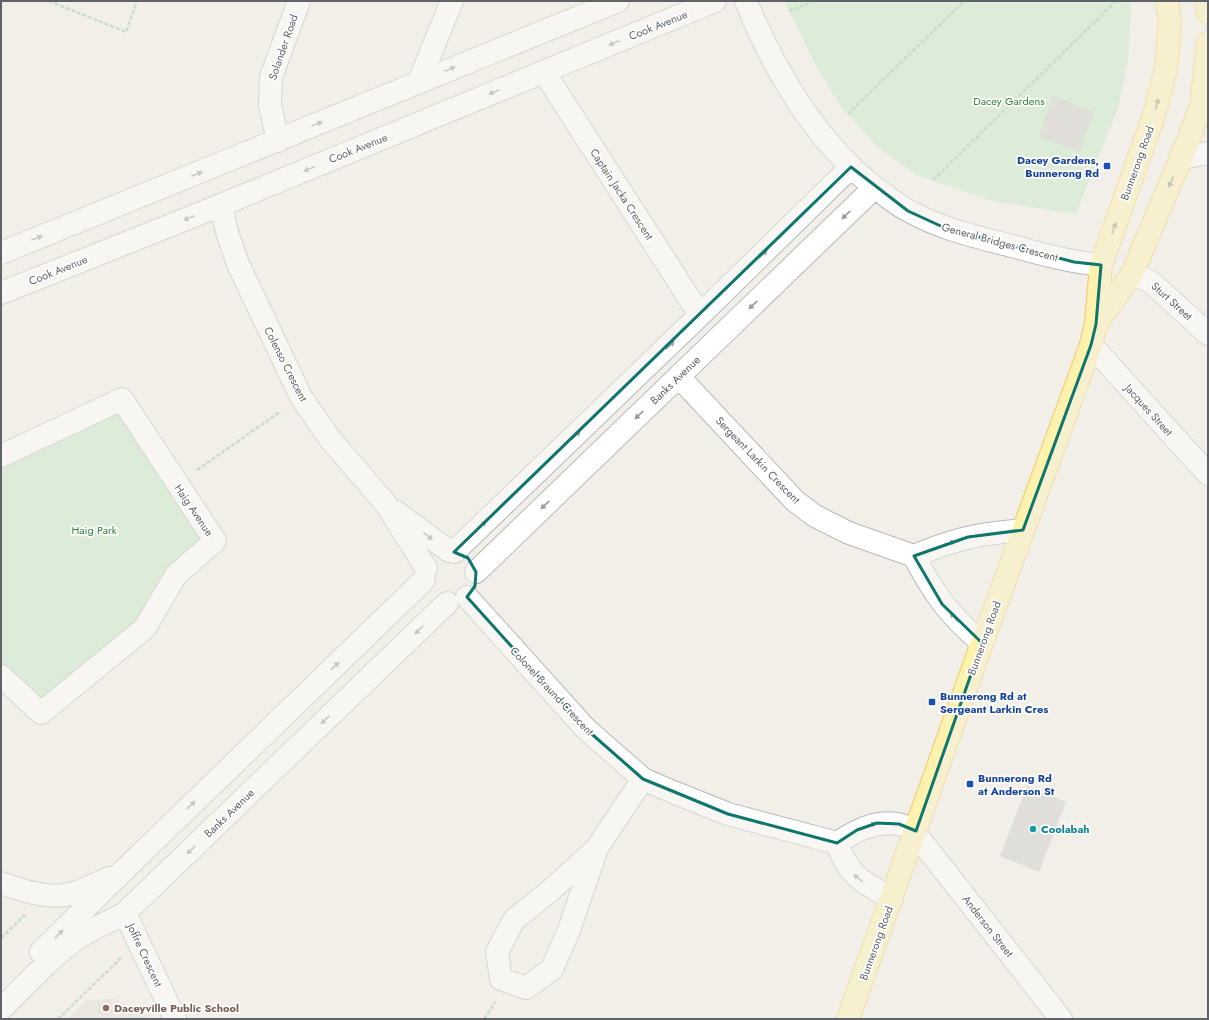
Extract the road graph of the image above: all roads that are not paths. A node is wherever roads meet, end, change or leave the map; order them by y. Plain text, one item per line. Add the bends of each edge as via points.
1 (299, 1) edge
2 (452, 1) edge
3 (618, 1) edge
4 (715, 1) edge
5 (746, 1) edge
6 (1167, 1) edge
7 (1207, 1) edge
8 (1208, 13) edge
9 (1208, 43) edge
10 (544, 72) junction
11 (419, 81) junction
12 (1204, 99) edge
13 (278, 141) junction
14 (1208, 153) edge
15 (1181, 158) junction
16 (851, 167) junction
17 (874, 188) junction
18 (221, 205) junction
19 (1, 253) edge
20 (1101, 265) junction
21 (1132, 274) junction
22 (1, 293) edge
23 (700, 316) junction
24 (1096, 324) junction
25 (1208, 334) edge
26 (1091, 345) junction
27 (679, 377) junction
28 (1, 456) edge
29 (1208, 474) edge
30 (386, 504) junction
31 (1023, 530) junction
32 (451, 552) junction
33 (914, 556) junction
34 (476, 572) junction
35 (425, 574) junction
36 (457, 600) junction
37 (982, 643) junction
38 (1, 676) edge
39 (643, 779) junction
40 (916, 832) junction
41 (837, 843) junction
42 (597, 848) junction
43 (123, 871) junction
44 (1, 883) edge
45 (892, 898) junction
46 (125, 913) junction
47 (1, 990) edge
48 (1, 1009) edge
49 (175, 1019) edge
50 (848, 1019) edge
51 (1061, 1019) edge

1 - 13 street, Solander Road via 271,77 270,105
2 - 11 street
11 -> 3 street
4 -> 10 street, Cook Avenue
5 - 16 street, General Bridges Crescent via 758,30 799,103
20 -> 6 main road, Bunnerong Road via 1154,115 1166,69 1170,22
7 - 8 main road
9 - 12 main road, Bunnerong Road
10 -> 18 street, Cook Avenue
10 - 23 street, Captain Jacka Crescent
13 -> 11 street
12 - 15 main road, Bunnerong Road
19 -> 13 street
14 - 15 street
15 -> 21 main road, Bunnerong Road
16 - 17 street, General Bridges Crescent
23 -> 16 street
17 - 20 street, General Bridges Crescent via 908,211 945,228 1074,262
17 -> 27 street, Banks Avenue
18 -> 22 street, Cook Avenue
18 - 30 street, Colenso Crescent via 238,264 301,397 330,438
20 - 24 main road, Bunnerong Road
21 - 24 main road, Bunnerong Road
21 - 25 street, Sturt Street via 1151,282
32 -> 23 street
24 - 26 main road, Bunnerong Road
26 - 29 street, Jacques Street
26 - 31 main road, Bunnerong Road
27 - 33 street, Sergeant Larkin Crescent via 794,501 815,516 849,533
27 -> 34 street, Banks Avenue
28 - 38 street, Haig Avenue via 122,399 215,540 176,575 145,628 41,713
30 -> 32 street, Colenso Crescent
30 - 35 street, Colenso Crescent
33 -> 31 street via 968,537
31 - 37 main road, Bunnerong Road
32 - 34 street via 468,558
32 - 35 street via 435,556
37 -> 33 street via 942,604
34 - 36 street via 477,579 472,592
35 - 36 street via 427,588 432,595 439,600
43 -> 35 street
36 - 39 street, Colonel Braund Crescent via 586,729
36 -> 46 street, Banks Avenue
37 - 40 main road, Bunnerong Road
39 - 41 street, Colonel Braund Crescent via 728,814
39 - 42 street
41 -> 40 street via 856,830 877,823 899,824
40 - 45 main road, Bunnerong Road
40 - 51 street, Anderson Street
45 -> 41 street via 864,883 852,873 842,858
42 - 42 street via 514,920 497,952 501,979 526,988 552,969 569,930
43 - 44 street via 66,895 45,896
47 -> 43 street
45 - 50 main road, Bunnerong Road
46 - 48 street, Banks Avenue via 93,929 70,945
46 - 49 street, Joffre Crescent

